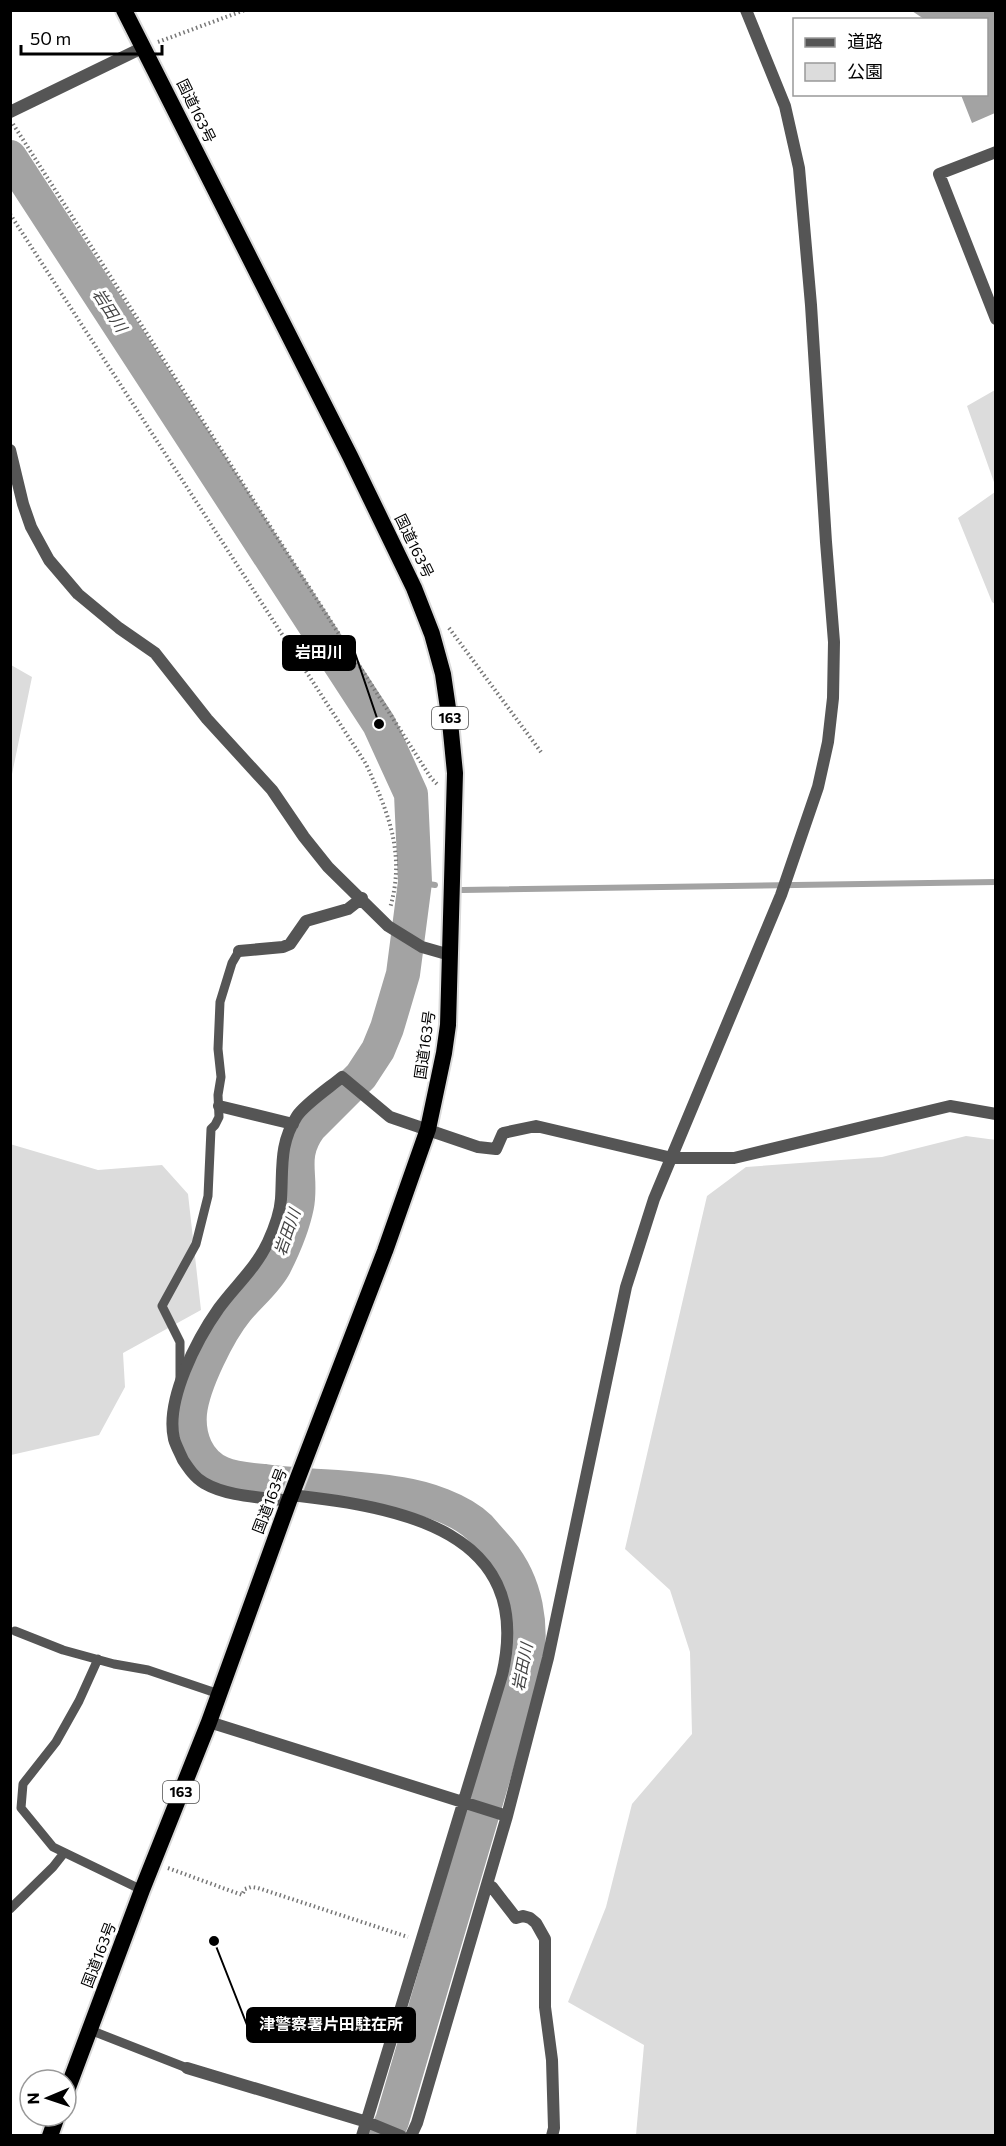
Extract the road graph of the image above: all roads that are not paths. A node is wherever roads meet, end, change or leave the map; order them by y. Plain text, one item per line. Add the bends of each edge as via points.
1 (124, 10) edge
2 (746, 10) edge
3 (144, 47) junction
4 (10, 112) edge
5 (996, 152) edge
6 (996, 319) edge
7 (10, 450) edge
8 (362, 898) junction
9 (239, 951) joint
10 (450, 955) junction
11 (219, 1106) junction
12 (996, 1114) edge
13 (293, 1125) junction
14 (428, 1129) junction
15 (672, 1158) junction
16 (180, 1387) junction
17 (293, 1490) junction
18 (15, 1631) dead end
19 (98, 1659) junction
20 (219, 1694) junction
21 (209, 1722) junction
22 (466, 1803) junction
23 (504, 1815) junction
24 (64, 1853) junction
25 (487, 1885) junction
26 (142, 1890) junction
27 (10, 1909) edge
28 (90, 2030) junction
29 (76, 2068) edge
30 (187, 2068) joint
31 (371, 2123) junction
32 (400, 2135) edge
33 (362, 2136) edge
34 (411, 2136) edge
35 (552, 2136) edge

1 - 3 highway, 国道163号 / 163
2 - 15 street via 785,106 799,168 834,642 833,698 818,787 792,864
3 - 4 street
3 - 10 highway, 国道163号 / 163 via 336,427 414,588 432,634 443,674 455,790
5 - 6 street via 939,174
7 - 8 street via 23,504 49,560 78,594 155,653 272,790 328,867
8 - 9 street via 348,909 306,921 295,939 283,947
8 - 10 street via 387,924 422,947
9 - 11 lane via 220,1002
10 - 14 highway, 国道163号 / 163 via 448,1025
11 - 13 street
11 - 16 lane via 219,1117 211,1130 208,1196 196,1244 162,1306 180,1342
12 - 15 street via 950,1106 734,1158
13 - 14 street via 298,1114 342,1077 390,1117
13 - 16 street via 283,1150 281,1201 267,1244 218,1310
14 - 15 street via 478,1147 496,1149 503,1133 536,1126
14 - 17 highway, 国道163号 / 163
15 - 23 street via 654,1199 626,1287 548,1658
16 - 17 street via 174,1408 174,1439 194,1475 227,1491
17 - 20 highway, 国道163号 / 163
17 - 22 street via 364,1504 429,1524 473,1551 495,1580 507,1622 505,1663
18 - 19 lane
19 - 20 lane via 148,1670
19 - 24 lane via 56,1742 23,1785 21,1808 53,1847
20 - 21 highway, 国道163号 / 163
21 - 22 street
21 - 26 highway, 国道163号 / 163
22 - 23 street
22 - 31 street
23 - 25 street
24 - 26 lane
24 - 27 lane
25 - 34 street
25 - 35 street via 516,1918 523,1916 537,1923 544,1939 545,2007 552,2060
26 - 28 highway, 国道163号 / 163
28 - 29 highway, 国道163号 / 163
28 - 30 lane
30 - 31 street
31 - 32 street
31 - 33 street

